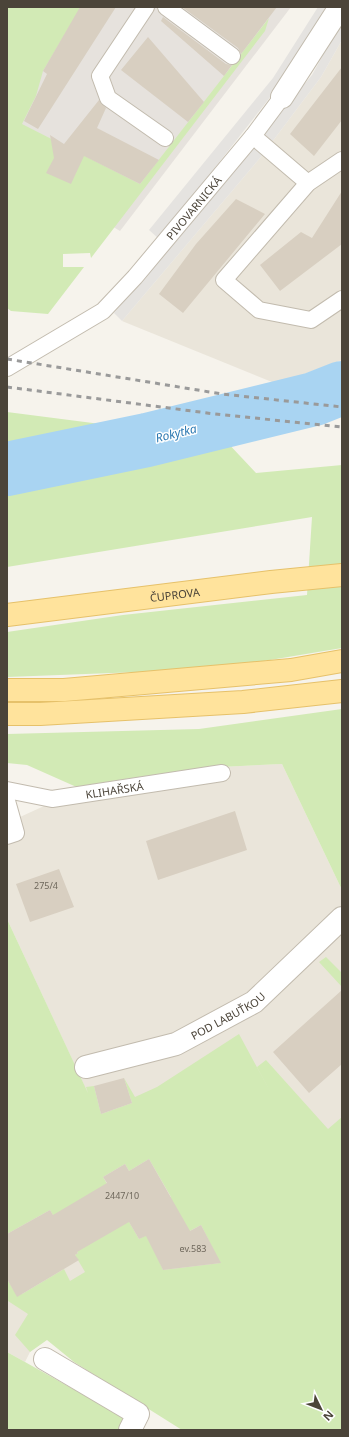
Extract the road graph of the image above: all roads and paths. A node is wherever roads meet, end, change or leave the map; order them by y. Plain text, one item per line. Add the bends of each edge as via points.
1 (146, 7) edge
2 (166, 7) edge
3 (340, 7) edge
4 (232, 56) dead end
5 (282, 97) joint
6 (253, 136) junction
7 (165, 138) dead end
8 (342, 160) edge
9 (308, 183) junction
10 (342, 299) edge
11 (7, 368) edge
12 (342, 574) edge
13 (7, 615) edge
14 (342, 661) edge
15 (342, 689) edge
16 (7, 690) edge
17 (7, 714) edge
18 (222, 773) dead end
19 (7, 790) edge
20 (7, 801) edge
21 (7, 836) edge
22 (342, 918) edge
23 (86, 1067) dead end
24 (45, 1359) dead end
25 (130, 1430) edge

1 - 7 lane via 100,76 108,98
2 - 4 lane
3 - 5 street, PIVOVARNICKÁ
5 - 6 lane, PIVOVARNICKÁ
6 - 9 lane
6 - 11 lane, PIVOVARNICKÁ via 135,277 103,311
8 - 9 lane
9 - 10 lane via 224,280 259,310 311,320
12 - 13 main road, ČUPROVA
14 - 16 main road via 291,670 64,690
15 - 17 main road via 321,694 243,702
18 - 19 lane, KLIHAŘSKÁ via 52,800
20 - 21 lane via 16,833
22 - 23 street, POD LABUŤKOU via 254,1002 176,1044
24 - 25 street via 138,1414

